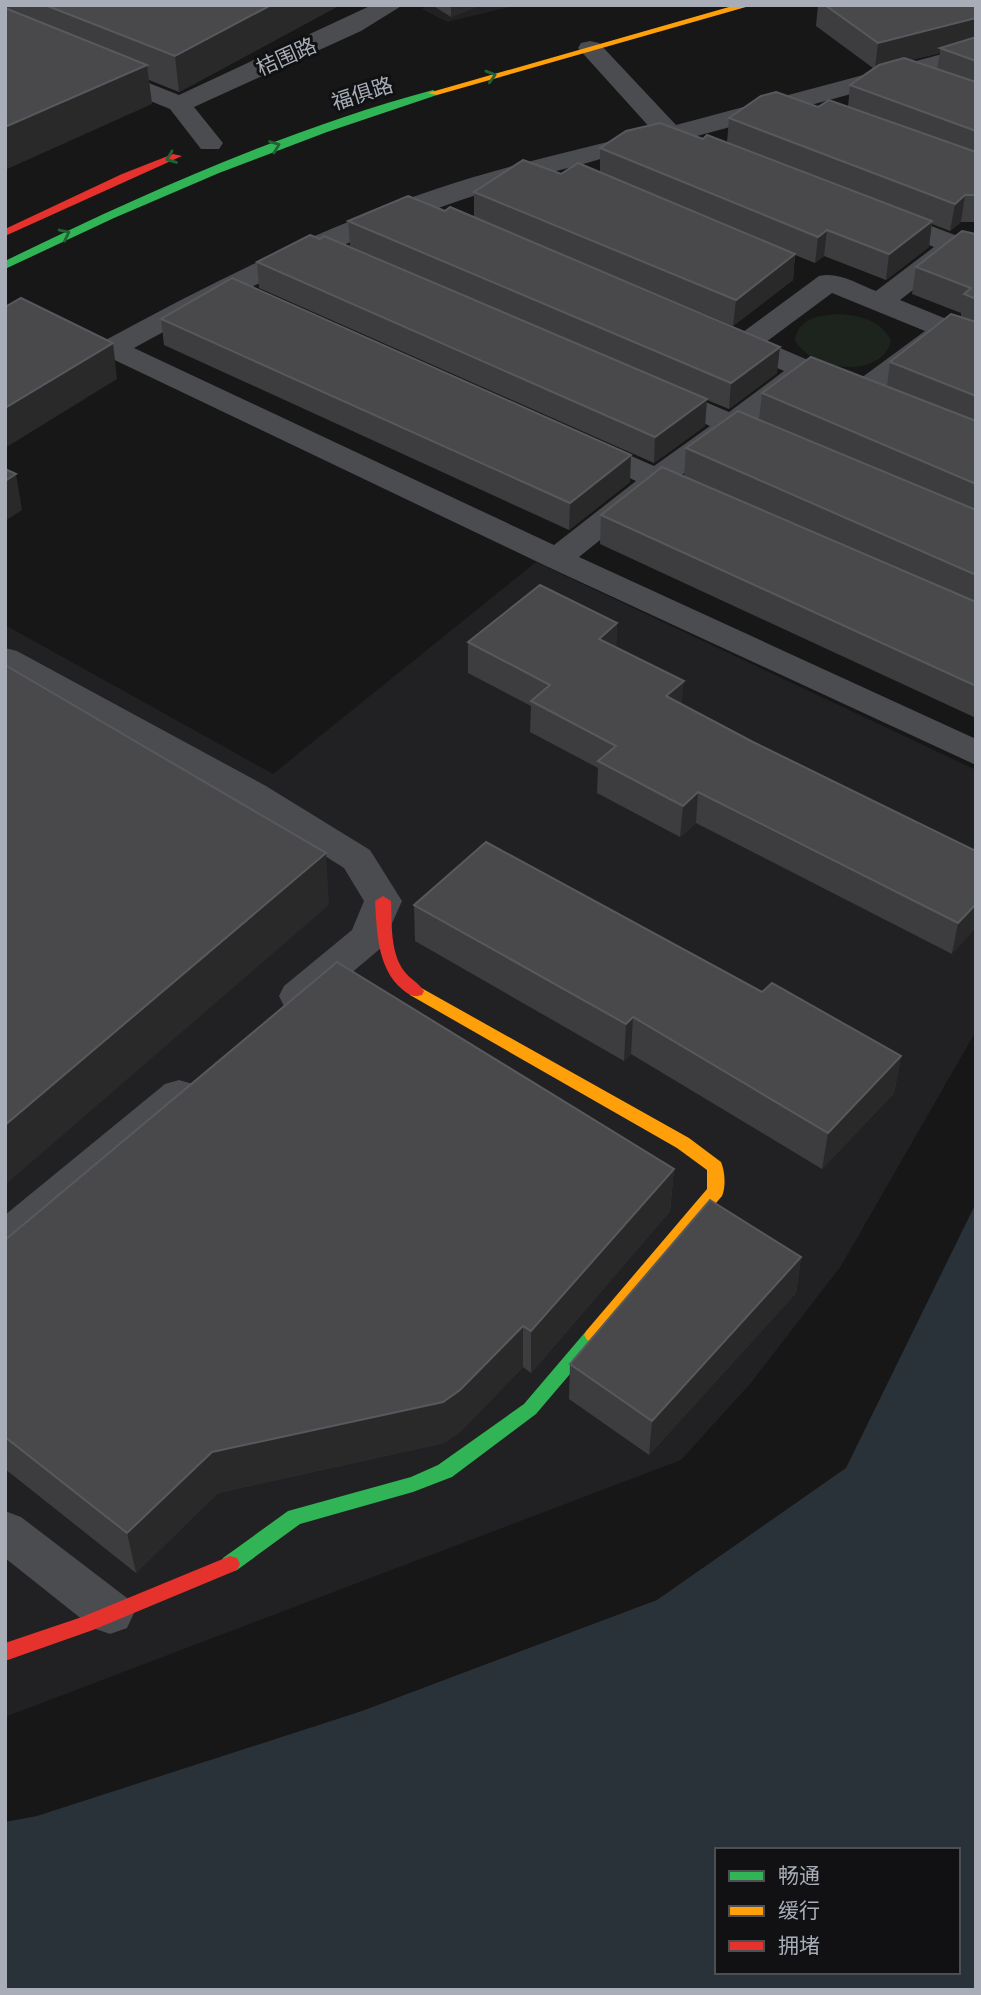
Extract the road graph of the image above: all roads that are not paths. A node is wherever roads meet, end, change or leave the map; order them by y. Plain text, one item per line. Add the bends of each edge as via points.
1 (391, 5) edge
2 (748, 5) edge
3 (5, 33) edge
4 (590, 48) junction
5 (976, 51) edge
6 (902, 74) junction
7 (939, 87) edge
8 (793, 103) junction
9 (179, 104) junction
10 (832, 117) edge
11 (671, 135) junction
12 (216, 141) joint
13 (710, 150) edge
14 (548, 164) junction
15 (586, 180) edge
16 (416, 205) junction
17 (864, 210) edge
18 (454, 221) edge
19 (976, 227) edge
20 (5, 233) edge
21 (315, 244) junction
22 (965, 249) edge
23 (353, 260) edge
24 (5, 267) edge
25 (225, 286) junction
26 (880, 302) junction
27 (263, 303) edge
28 (943, 328) junction
29 (976, 341) edge
30 (805, 370) junction
31 (631, 381) edge
32 (732, 424) junction
33 (556, 434) edge
34 (796, 452) edge
35 (657, 479) junction
36 (721, 508) edge
37 (557, 559) junction
38 (5, 659) edge
39 (976, 753) edge
40 (383, 901) junction
41 (272, 1018) edge
42 (208, 1071) edge
43 (5, 1239) edge
44 (5, 1531) edge
45 (110, 1614) junction
46 (5, 1652) edge

1 - 9 street, 桔围路
2 - 4 main road, 福俱路
3 - 9 street
4 - 11 street
24 -> 4 main road, 福俱路 via 151,194 331,125
5 - 6 street
6 - 7 street
6 - 8 street
8 - 10 street
8 - 11 street
9 - 12 street
11 - 13 street
11 - 14 street
12 -> 20 main road via 126,176
14 - 15 street
14 - 16 street
16 - 18 street
16 - 21 street
17 - 22 street
19 - 22 street
21 - 23 street
21 - 25 street
22 - 26 street
25 - 27 street
25 - 37 street via 112,348
26 - 28 street
26 - 30 street via 817,276 732,338
28 - 29 street
28 - 30 street via 873,399
30 - 32 street
31 - 32 street
32 - 34 street
32 - 35 street
33 - 35 street
35 - 36 street
35 - 37 street
37 - 39 street
38 - 40 street via 253,794 357,859
40 - 41 street via 368,939
40 - 45 main road via 387,955 404,984 684,1143 715,1167 716,1191 530,1409 477,1450 445,1471 413,1484 295,1517 236,1562
42 - 43 street
44 - 45 street
45 - 46 main road

